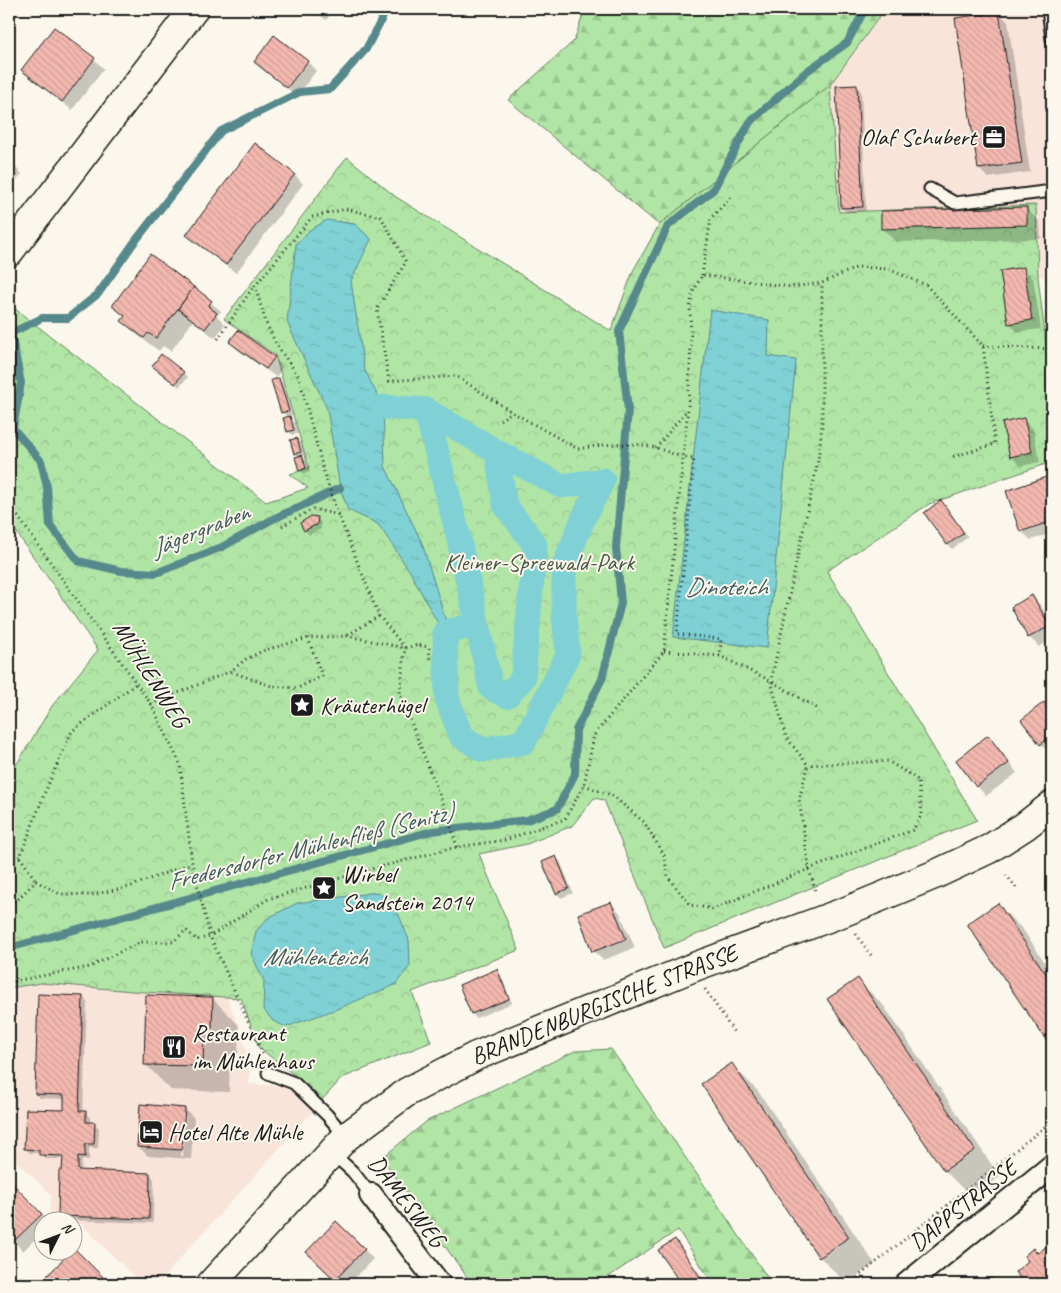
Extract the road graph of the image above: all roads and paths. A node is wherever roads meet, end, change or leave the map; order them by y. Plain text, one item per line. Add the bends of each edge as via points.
1 (194, 9) edge
2 (1048, 9) edge
3 (1052, 39) edge
4 (930, 189) dead end
5 (1052, 191) edge
6 (733, 195) dead end
7 (9, 252) edge
8 (702, 275) junction
9 (822, 283) junction
10 (255, 286) junction
11 (218, 339) dead end
12 (983, 346) junction
13 (1052, 348) edge
14 (688, 408) junction
15 (512, 412) junction
16 (500, 420) dead end
17 (656, 448) junction
18 (952, 457) dead end
19 (683, 458) junction
20 (9, 504) edge
21 (340, 515) junction
22 (282, 526) dead end
23 (379, 616) junction
24 (348, 636) junction
25 (308, 638) junction
26 (405, 648) junction
27 (664, 651) junction
28 (720, 656) junction
29 (430, 660) dead end
30 (231, 671) junction
31 (771, 681) junction
32 (136, 683) junction
33 (151, 704) junction
34 (820, 710) dead end
35 (808, 765) junction
36 (584, 785) junction
37 (1052, 805) edge
38 (458, 848) junction
39 (20, 857) junction
40 (9, 859) edge
41 (192, 863) junction
42 (809, 869) junction
43 (1006, 876) dead end
44 (36, 881) junction
45 (815, 890) dead end
46 (1018, 890) dead end
47 (9, 901) edge
48 (210, 936) junction
49 (862, 942) dead end
50 (873, 958) dead end
51 (9, 982) edge
52 (702, 985) dead end
53 (735, 1034) dead end
54 (268, 1073) joint
55 (1052, 1121) edge
56 (339, 1144) junction
57 (1052, 1166) edge
58 (371, 1195) joint
59 (211, 1284) edge
60 (439, 1284) edge
61 (849, 1284) edge
62 (907, 1284) edge

1 - 7 street
2 - 3 lane
4 - 5 lane via 955,203
6 - 8 path via 710,218
8 - 9 path via 792,287
8 - 14 path via 690,307
9 - 12 path via 858,267 888,268 926,285
9 - 31 path via 822,426 818,462
10 - 11 path
10 - 15 path via 312,217 346,209 381,217 406,262 378,309 389,381 456,376
10 - 21 path via 276,344 299,377 323,469
12 - 13 path
12 - 18 path via 995,444
14 - 17 path
14 - 19 path
15 - 16 path
15 - 17 path via 578,449 608,443
17 - 19 path
19 - 27 path
19 - 28 path via 694,459 677,634 721,639
20 - 32 path, MÜHLENWEG
21 - 22 path via 313,509
21 - 23 path
23 - 24 path
23 - 26 path
24 - 25 path
24 - 26 path
25 - 30 path via 265,650
25 - 30 path via 322,676 298,688 271,686
26 - 29 path via 428,647
26 - 38 path via 400,694
27 - 28 path
27 - 36 path via 594,735
28 - 31 path
30 - 33 path
31 - 34 path
31 - 35 path via 786,737
32 - 33 path, MÜHLENWEG
32 - 39 path via 72,731
33 - 41 path, MÜHLENWEG via 180,764
35 - 42 path via 799,799
35 - 42 path via 888,760 918,780 922,814 913,830
36 - 38 path via 565,819 505,840
36 - 42 path via 613,796 644,822 664,855 668,877 690,905 713,909
37 - 56 street, BRANDENBURGISCHE STRASSE via 990,849 934,875 694,967 476,1056 407,1092
38 - 48 path via 268,898
39 - 40 path
39 - 44 path
41 - 44 path via 129,887 91,895 60,894
41 - 48 path, MÜHLENWEG
42 - 45 path
43 - 46 path
44 - 47 path via 16,900
48 - 51 path via 197,940 186,930 174,942 140,942 90,966
48 - 54 path, MÜHLENWEG
49 - 50 path
52 - 53 path
54 - 56 lane via 294,1083 327,1114
55 - 61 path
56 - 58 lane, DAMESWEG via 353,1172
56 - 59 street, BRANDENBURGISCHE STRASSE
57 - 62 street, DAPPSTRASSE
58 - 60 street, DAMESWEG

